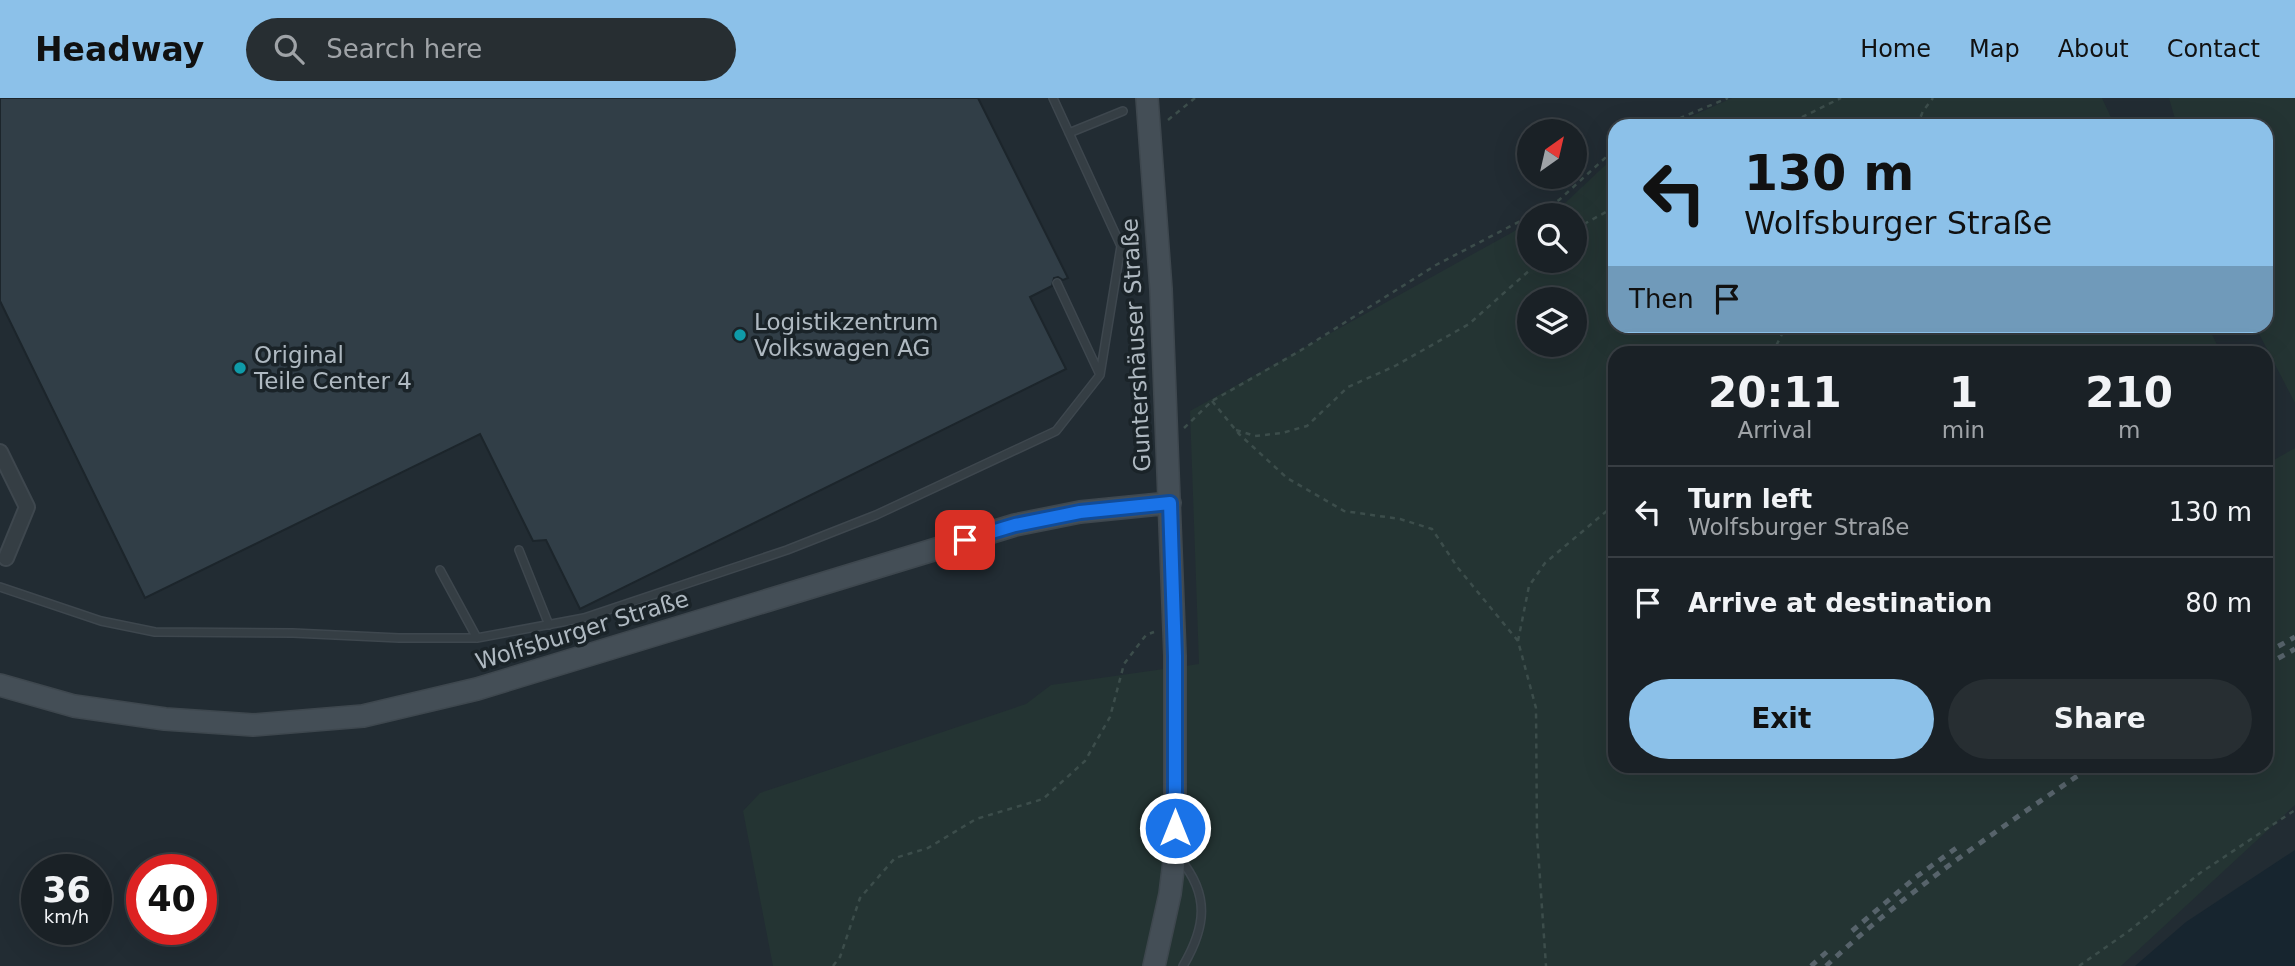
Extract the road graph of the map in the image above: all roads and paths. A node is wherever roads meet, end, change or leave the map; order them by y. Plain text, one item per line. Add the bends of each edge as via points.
1 (1053, 98) edge
2 (1147, 98) edge
3 (1195, 98) edge
4 (1728, 98) edge
5 (1841, 98) edge
6 (1933, 98) edge
7 (1123, 111) dead end
8 (1678, 119) edge
9 (1798, 119) edge
10 (1920, 119) edge
11 (1148, 123) junction
12 (1069, 133) junction
13 (1608, 155) edge
14 (1554, 203) edge
15 (1608, 210) edge
16 (1587, 222) edge
17 (1517, 223) edge
18 (1526, 273) edge
19 (1058, 283) dead end
20 (1100, 375) junction
21 (1212, 401) junction
22 (1184, 428) dead end
23 (1234, 429) junction
24 (0, 452) edge
25 (1170, 503) junction
26 (1608, 509) edge
27 (519, 550) dead end
28 (6, 558) dead end
29 (440, 570) dead end
30 (0, 587) edge
31 (549, 625) junction
32 (1174, 625) junction
33 (477, 638) junction
34 (1518, 642) junction
35 (0, 685) edge
36 (2295, 810) edge
37 (1175, 853) junction
38 (833, 966) edge
39 (1154, 966) edge
40 (1183, 966) edge
41 (1546, 966) edge
42 (2079, 966) edge

1 - 12 lane
2 - 11 street, Guntershäuser Straße
3 - 11 path via 1169,120
4 - 8 path
5 - 9 path
6 - 10 path
7 - 12 lane
11 - 25 street, Guntershäuser Straße
12 - 20 lane via 1121,246
13 - 14 path
15 - 16 path
17 - 21 path via 1436,265
18 - 23 path via 1469,324 1348,387 1307,426 1255,436
19 - 20 lane
20 - 31 lane via 1056,431 876,515 787,550 584,618
21 - 22 path
21 - 23 path
23 - 34 path via 1287,478 1344,511 1432,528
24 - 28 street via 27,507
25 - 32 street, Guntershäuser Straße
25 - 35 street, Wolfsburger Straße via 1080,512 1015,525 489,686 363,716 253,725 165,719 74,706
26 - 34 path via 1545,564 1529,586
27 - 31 lane
29 - 33 lane
30 - 33 lane via 101,621 155,632
31 - 33 lane
32 - 37 street, Guntershäuser Straße
32 - 38 path via 1146,635 1124,664 1110,717 1085,761 1043,799 976,819 928,848 895,858 860,898
34 - 41 path via 1536,708 1537,835
36 - 42 path via 2200,873
37 - 39 street, Guntershäuser Straße
37 - 40 lane via 1200,889 1200,926

